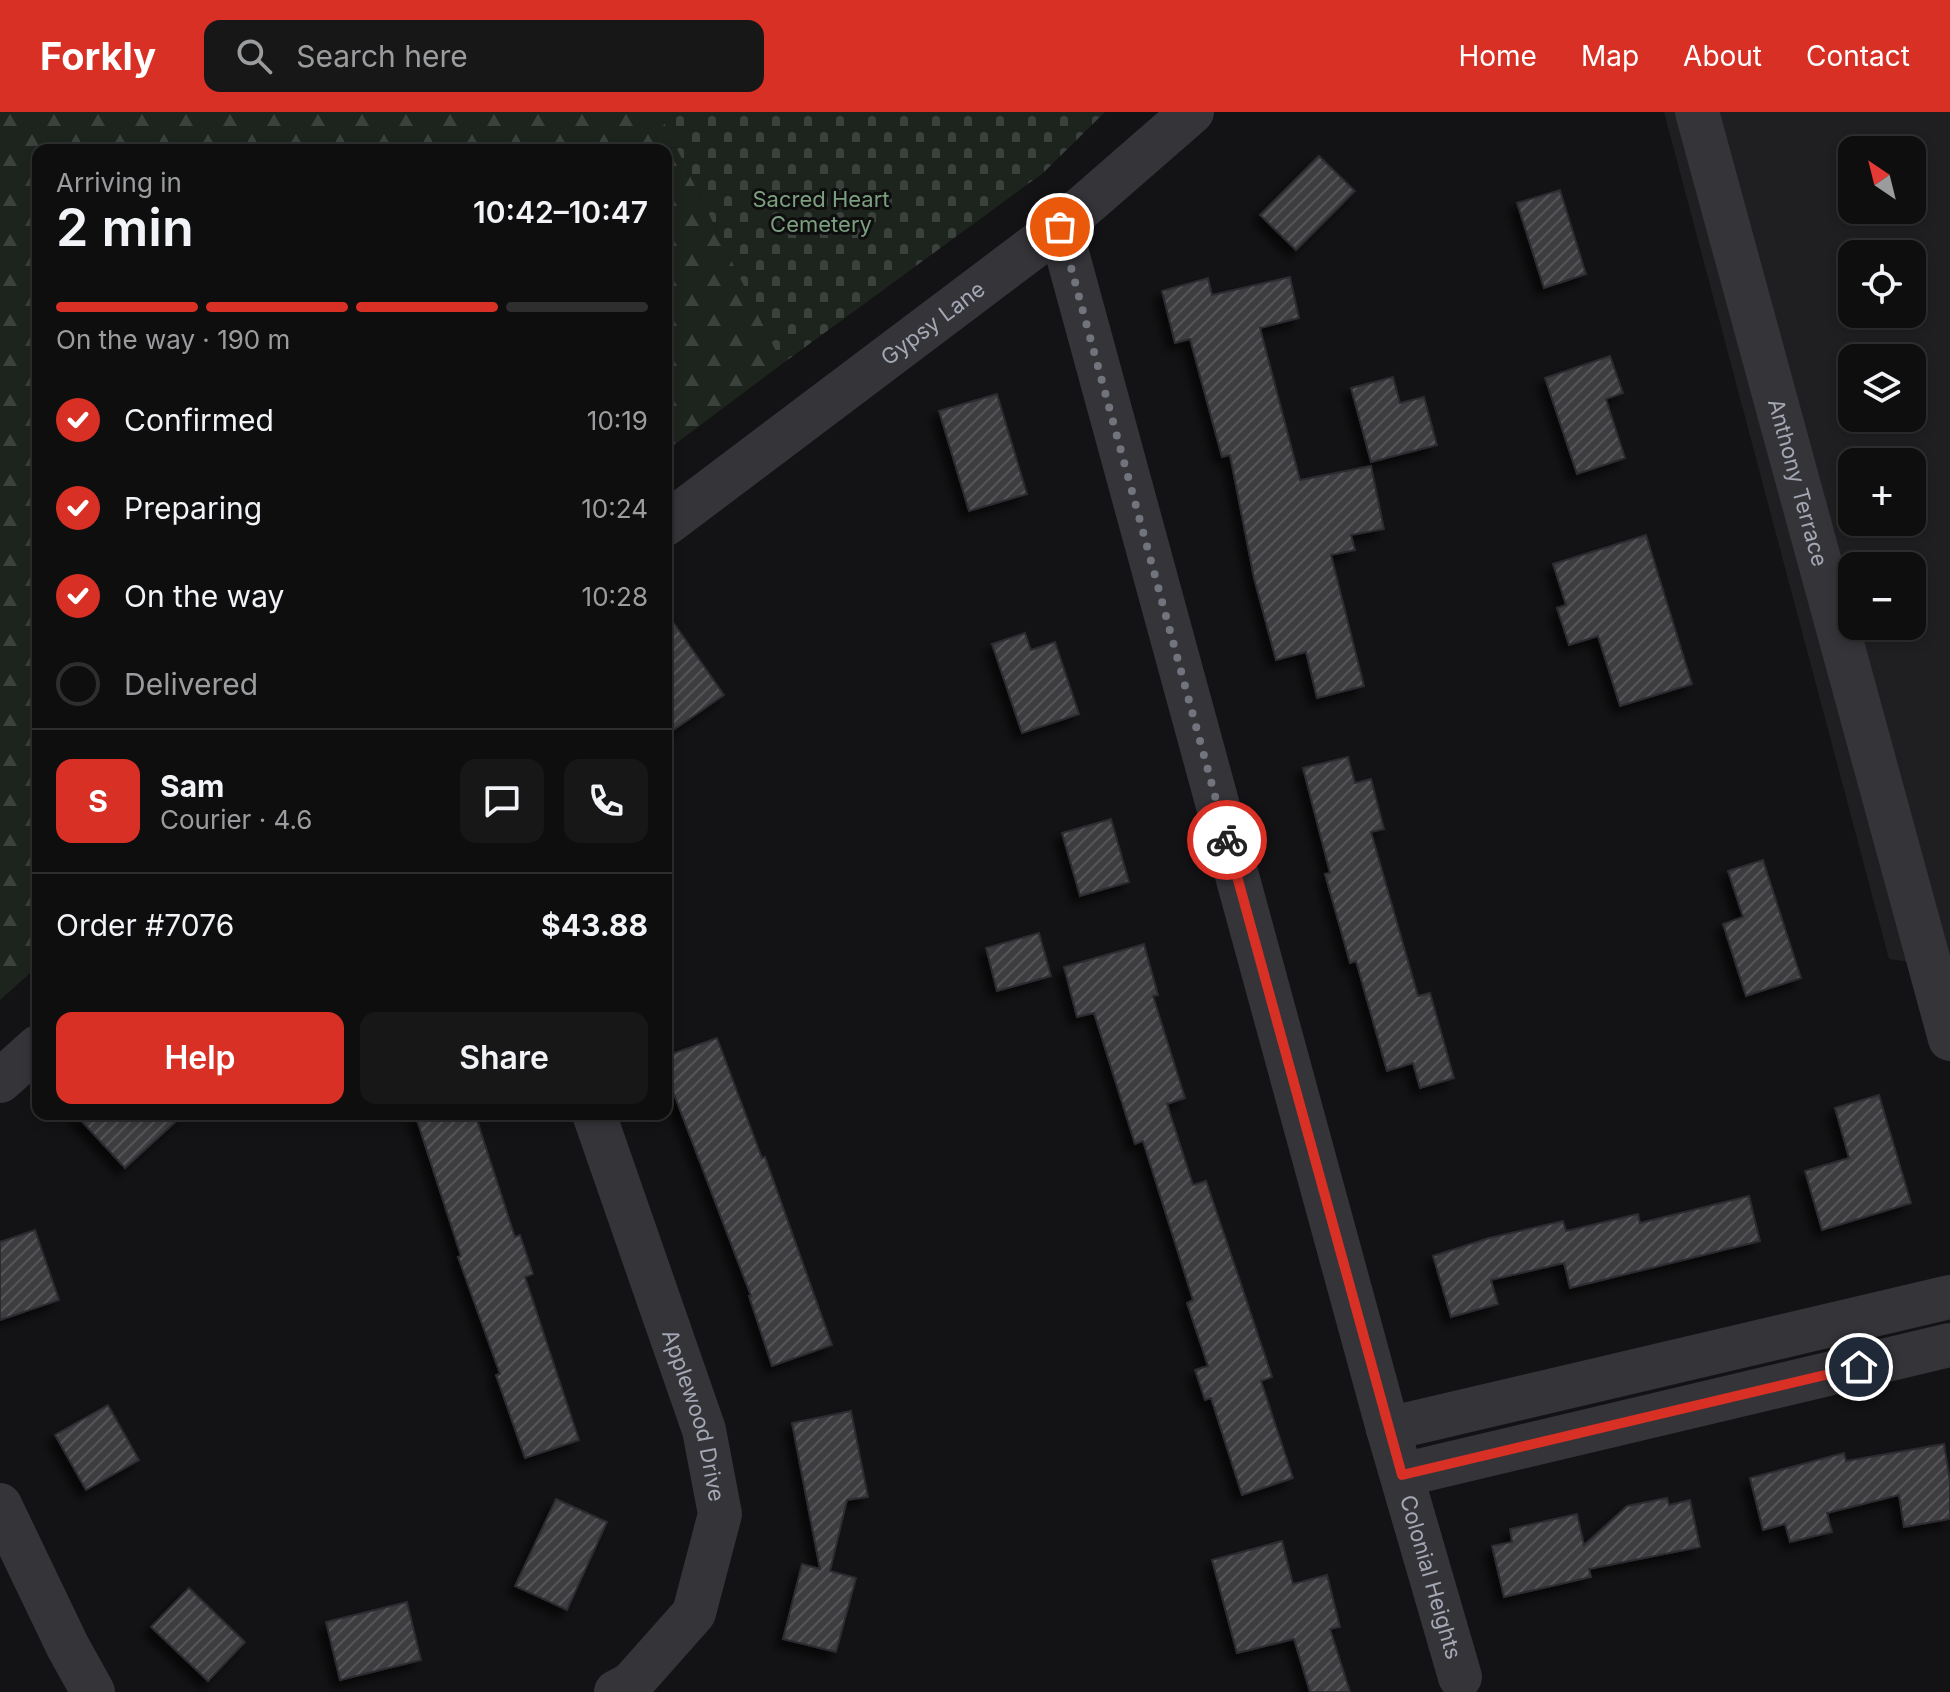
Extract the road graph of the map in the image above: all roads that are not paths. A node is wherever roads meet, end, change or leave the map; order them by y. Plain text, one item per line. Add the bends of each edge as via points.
1 (1192, 112) edge
2 (1697, 112) edge
3 (1060, 227) junction
4 (672, 519) edge
5 (1950, 1039) edge
6 (32, 1052) edge
7 (0, 1081) edge
8 (596, 1120) edge
9 (1950, 1297) edge
10 (1950, 1345) edge
11 (1600, 1379) junction
12 (1615, 1426) junction
13 (1388, 1429) junction
14 (1402, 1475) junction
15 (0, 1505) edge
16 (1460, 1677) dead end
17 (93, 1692) edge
18 (616, 1692) edge

1 - 3 street, Gypsy Lane
2 - 5 street, Anthony Terrace
3 - 4 street, Gypsy Lane
3 - 13 street, Colonial Heights
6 - 7 street
8 - 18 street, Applewood Drive via 704,1430 720,1514 694,1613 631,1684
9 - 11 street
10 - 12 street
11 - 12 street
11 - 13 street
12 - 14 street
13 - 14 street, Colonial Heights
14 - 16 street, Colonial Heights
15 - 17 street

